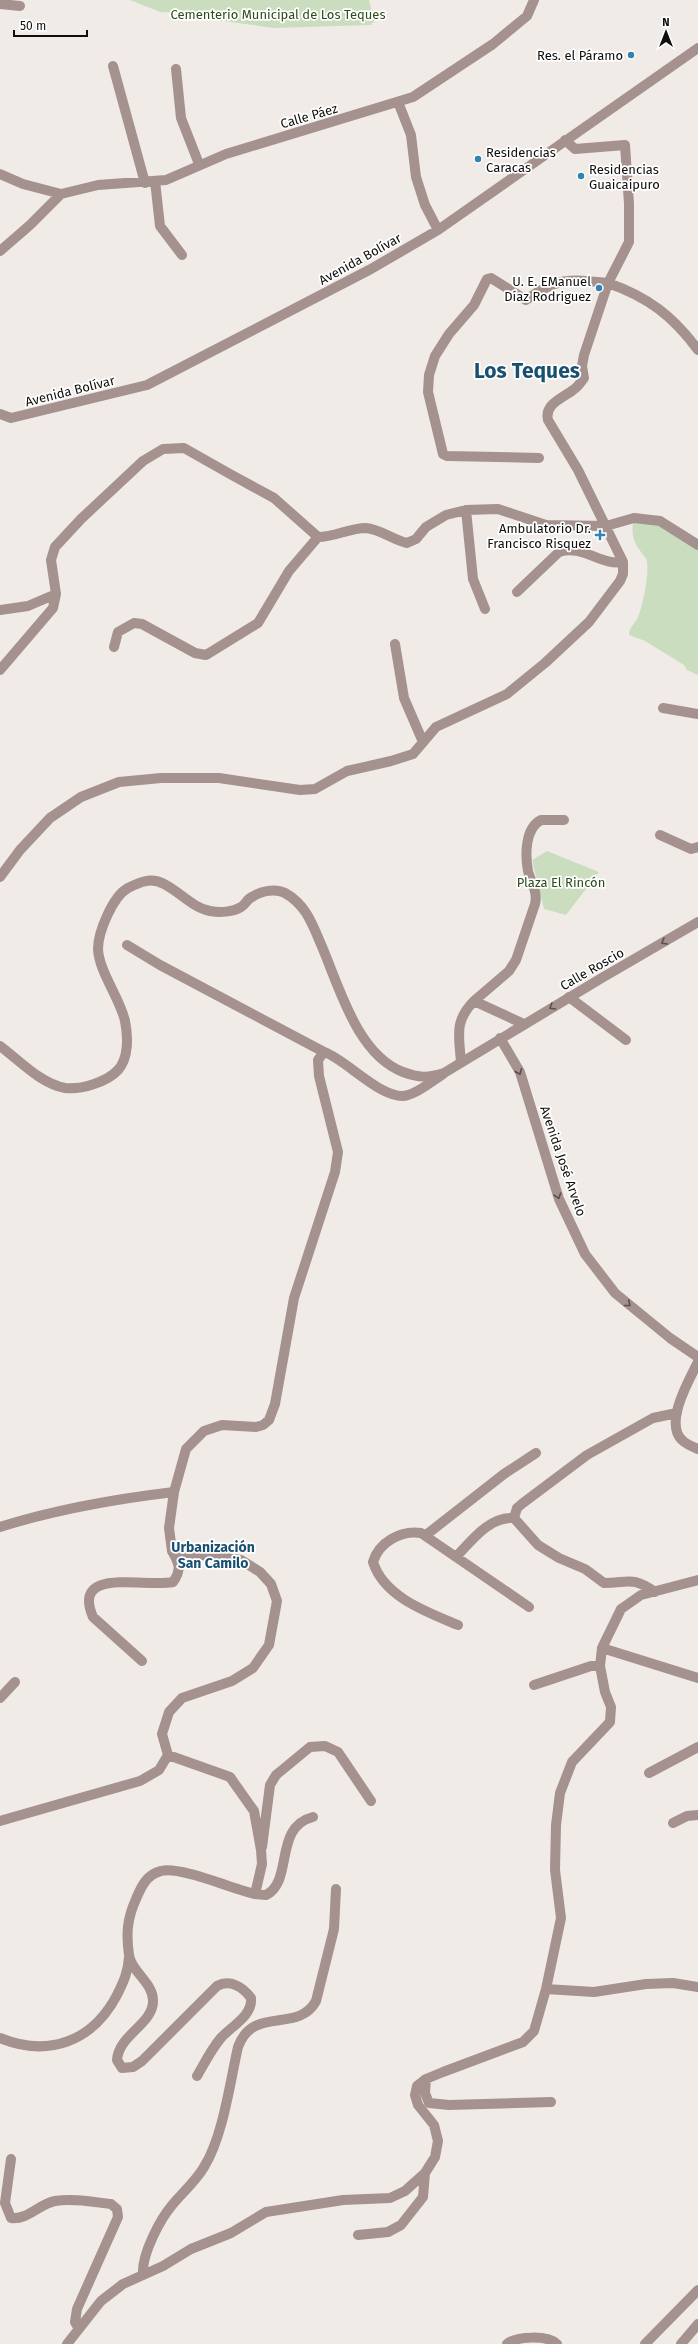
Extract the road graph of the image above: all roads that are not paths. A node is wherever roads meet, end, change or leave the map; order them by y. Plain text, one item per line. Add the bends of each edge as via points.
1 (534, 0) edge
2 (0, 4) edge
3 (20, 6) dead end
4 (698, 48) edge
5 (113, 66) dead end
6 (176, 69) dead end
7 (398, 102) junction
8 (564, 140) junction
9 (199, 164) junction
10 (0, 174) edge
11 (150, 182) junction
12 (61, 194) junction
13 (438, 230) junction
14 (0, 251) edge
15 (182, 255) dead end
16 (608, 283) junction
17 (698, 350) edge
18 (0, 414) edge
19 (539, 458) dead end
20 (466, 510) junction
21 (606, 526) junction
22 (318, 537) junction
23 (698, 545) edge
24 (623, 562) junction
25 (517, 592) dead end
26 (56, 594) junction
27 (0, 610) edge
28 (485, 610) dead end
29 (395, 644) dead end
30 (114, 647) dead end
31 (0, 670) edge
32 (663, 708) dead end
33 (698, 714) edge
34 (423, 742) junction
35 (564, 820) dead end
36 (660, 835) dead end
37 (698, 847) edge
38 (0, 877) edge
39 (698, 922) edge
40 (127, 945) dead end
41 (569, 997) junction
42 (474, 1001) junction
43 (524, 1024) junction
44 (500, 1038) junction
45 (626, 1040) dead end
46 (0, 1046) edge
47 (324, 1052) junction
48 (461, 1062) junction
49 (444, 1073) junction
50 (698, 1357) edge
51 (698, 1362) edge
52 (676, 1413) junction
53 (698, 1449) edge
54 (536, 1453) dead end
55 (174, 1492) junction
56 (514, 1518) junction
57 (0, 1527) edge
58 (426, 1536) junction
59 (172, 1551) junction
60 (456, 1557) junction
61 (698, 1580) edge
62 (655, 1592) junction
63 (529, 1607) dead end
64 (458, 1626) dead end
65 (602, 1648) junction
66 (142, 1661) dead end
67 (600, 1666) junction
68 (698, 1678) edge
69 (15, 1682) dead end
70 (534, 1685) dead end
71 (0, 1698) edge
72 (698, 1747) edge
73 (168, 1755) junction
74 (649, 1773) dead end
75 (371, 1802) dead end
76 (698, 1815) edge
77 (313, 1817) dead end
78 (0, 1821) edge
79 (672, 1822) dead end
80 (261, 1850) junction
81 (336, 1889) dead end
82 (255, 1894) junction
83 (129, 1957) junction
84 (698, 1987) edge
85 (546, 1989) junction
86 (0, 2038) edge
87 (196, 2076) dead end
88 (426, 2079) junction
89 (550, 2102) dead end
90 (11, 2160) dead end
91 (425, 2173) junction
92 (358, 2235) dead end
93 (143, 2273) junction
94 (698, 2290) edge
95 (698, 2324) edge
96 (79, 2329) junction
97 (67, 2344) edge
98 (507, 2344) edge
99 (557, 2344) edge
100 (645, 2344) edge
101 (681, 2344) edge

1 - 7 street, Calle Páez via 526,16 492,44 413,97
2 - 3 street
4 - 8 street, Avenida Bolívar
5 - 11 street
6 - 9 street via 181,118
7 - 9 street, Calle Páez
7 - 13 street via 411,135 416,177
8 - 13 street, Avenida Bolívar
8 - 16 street via 575,149 625,145 629,242
9 - 11 street, Calle Páez via 166,180
10 - 12 street via 23,184
11 - 12 street, Calle Páez via 98,185
11 - 15 street via 160,226
12 - 14 street
13 - 18 street, Avenida Bolívar via 364,272 147,384 11,418
16 - 17 street via 628,289 659,308
16 - 19 street via 558,281 526,300 491,278 487,279 474,305 449,334 435,356 429,375 428,392 443,454
16 - 21 street via 584,356 584,378 576,388 550,407 547,418 578,470
20 - 21 street via 498,509 546,525
20 - 22 street via 446,515 407,543 368,528 356,528
20 - 28 street via 474,579
21 - 23 street via 634,518 660,521
21 - 24 street
22 - 26 street via 274,498 184,448 163,449 143,461 55,547 51,560
22 - 30 street via 290,572 258,623 206,655 195,653 142,624 134,623 118,632
24 - 25 street via 616,564 575,550 559,552
24 - 34 street via 620,581 589,622 545,663 506,694 436,727
26 - 27 street via 28,606
26 - 31 street via 53,608
29 - 34 street via 404,698
32 - 33 street
34 - 38 street via 413,754 347,771 315,789 300,790 219,778 161,778 119,782 81,797 50,818 20,850
35 - 42 street via 541,820 532,827 527,849 528,870 535,891 535,904 513,965 503,978
36 - 37 street via 691,849
39 -> 41 street, Calle Roscio
40 - 47 street
41 -> 43 street, Calle Roscio
41 - 45 street
42 - 43 street
42 - 48 street via 462,1016 459,1026
43 - 44 street, Calle Roscio
44 - 48 street, Calle Roscio
44 -> 50 street, Avenida José Arvelo via 520,1072 559,1200 585,1254 615,1293
46 - 49 street via 46,1081 65,1088 86,1087 118,1070 128,1040 125,1020 98,952 98,939 122,891 148,880 165,884 195,905 209,911 224,912 241,908 251,897 268,890 284,893 307,912 361,1037 390,1067 417,1077 429,1078
47 - 49 street, Calle Roscio via 332,1054 359,1077 400,1096 408,1095
47 - 55 street via 318,1060 319,1076 338,1152 335,1172 294,1298 275,1404 269,1420 256,1428 222,1425 204,1431 186,1450
48 - 49 street, Calle Roscio
51 - 52 street
52 - 53 street via 676,1429 681,1440
52 - 56 street via 653,1418 587,1455 523,1503
54 - 58 street via 504,1474
55 - 57 street via 119,1499 30,1517
55 - 59 street via 169,1528
56 - 60 street via 498,1519 472,1539
56 - 62 street via 538,1545 559,1558 585,1569 604,1583 630,1580 642,1583
58 - 60 street
58 - 64 street via 408,1532 391,1540 376,1555 373,1562 384,1582 410,1602
59 - 66 street via 180,1565 173,1582 160,1585 103,1582 93,1588 88,1597 93,1617
59 - 73 street via 241,1560 260,1572 271,1584 277,1601 269,1645 253,1668 232,1681 182,1698 169,1712 162,1734
60 - 63 street
61 - 62 street
62 - 65 street via 641,1595 621,1609
65 - 67 street
65 - 68 street
67 - 70 street via 591,1666
67 - 85 street via 611,1707 610,1722 572,1762 560,1793 555,1870 560,1918
69 - 71 street
72 - 74 street
73 - 78 street via 159,1770 140,1781
73 - 80 street via 230,1777 254,1811
75 - 80 street via 338,1752 325,1746 310,1747 276,1775 270,1785
76 - 79 street
77 - 82 street via 300,1823 293,1830 276,1887 266,1895
80 - 82 street via 262,1864
81 - 93 street via 334,1929 316,2001 301,2016 260,2023 249,2029 242,2037 214,2148 204,2168 171,2206 151,2241 142,2263
82 - 83 street via 175,1870 160,1871 141,1887 127,1918
83 - 86 street via 128,1972 112,2004 102,2018 85,2033 65,2043 43,2047 24,2046
83 - 87 street via 152,1993 153,2001 151,2012 120,2046 117,2060 122,2068 132,2067 142,2061 217,1986 223,1983 237,1986 251,1998 252,2005 220,2039
84 - 85 street via 646,1984 594,1992
85 - 88 street via 534,2031 523,2042
88 - 89 street via 425,2093 429,2103 449,2105
88 - 91 street via 417,2086 415,2095 418,2105 434,2126 438,2141 435,2157
90 - 96 street via 5,2203 12,2218 25,2216 49,2202 62,2200 111,2204 117,2209 118,2217 77,2310 75,2322
91 - 92 street via 423,2198 400,2225 388,2232
91 - 93 street via 405,2191 390,2198 343,2200 266,2212 230,2233 191,2248 162,2266
93 - 96 street via 122,2284 101,2301
94 - 100 street
95 - 101 street
96 - 97 street
98 - 99 street via 513,2340 547,2338

